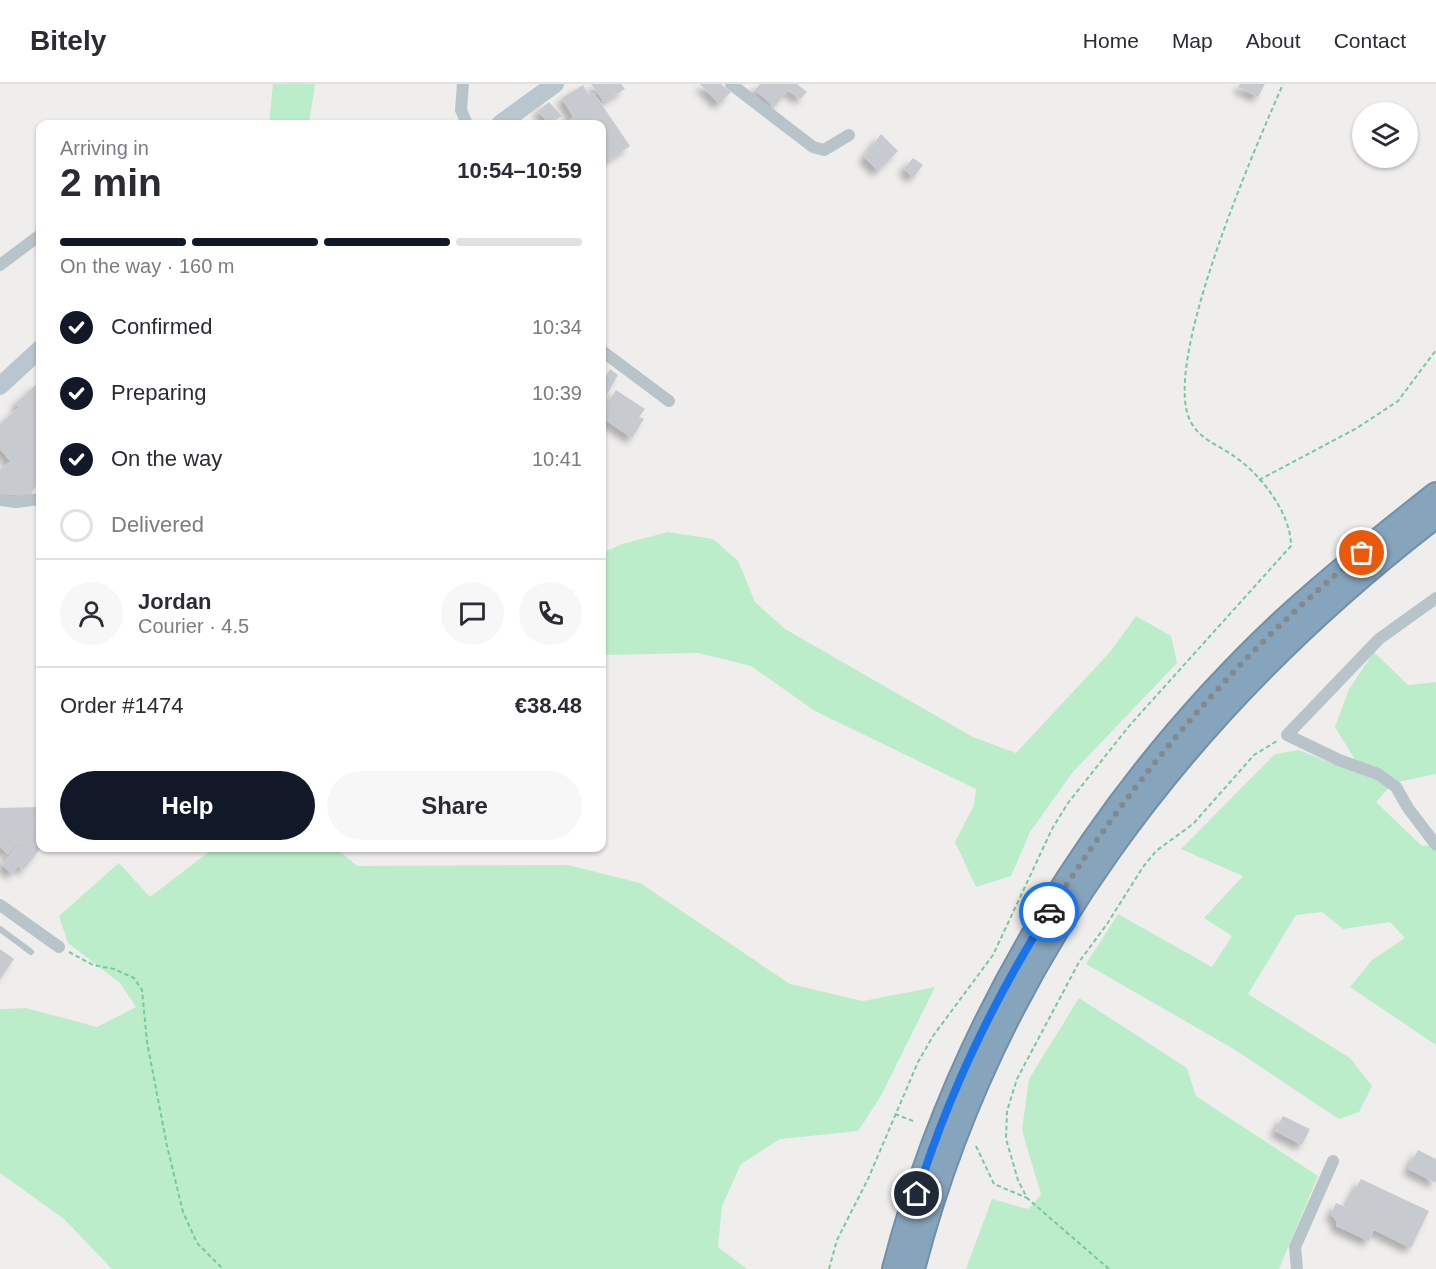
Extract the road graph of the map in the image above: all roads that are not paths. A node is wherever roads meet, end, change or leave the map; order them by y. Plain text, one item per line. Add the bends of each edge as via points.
1 (463, 84) edge
2 (555, 84) edge
3 (731, 84) edge
4 (465, 120) edge
5 (506, 120) edge
6 (849, 135) dead end
7 (36, 238) edge
8 (0, 265) edge
9 (36, 353) edge
10 (606, 354) edge
11 (0, 386) edge
12 (669, 400) dead end
13 (1436, 494) edge
14 (0, 500) edge
15 (36, 500) edge
16 (1436, 516) edge
17 (1436, 598) edge
18 (1436, 844) edge
19 (0, 905) edge
20 (0, 928) edge
21 (58, 947) road end
22 (31, 952) dead end
23 (1332, 1161) dead end
24 (894, 1269) edge
25 (913, 1269) edge
26 (1297, 1269) edge

1 - 4 street via 461,111
2 - 5 street
3 - 6 street via 818,149 830,148
7 - 8 street
9 - 11 street
10 - 12 street
13 - 24 highway via 1282,622 1183,726 1108,822 1036,932 986,1024 929,1156
14 - 15 street
16 - 25 highway via 1297,633 1227,704 1128,823 1045,951 1006,1022 944,1167
17 - 18 street via 1379,639 1287,735 1387,780
19 - 21 street
20 - 22 lane
23 - 26 street via 1295,1246

